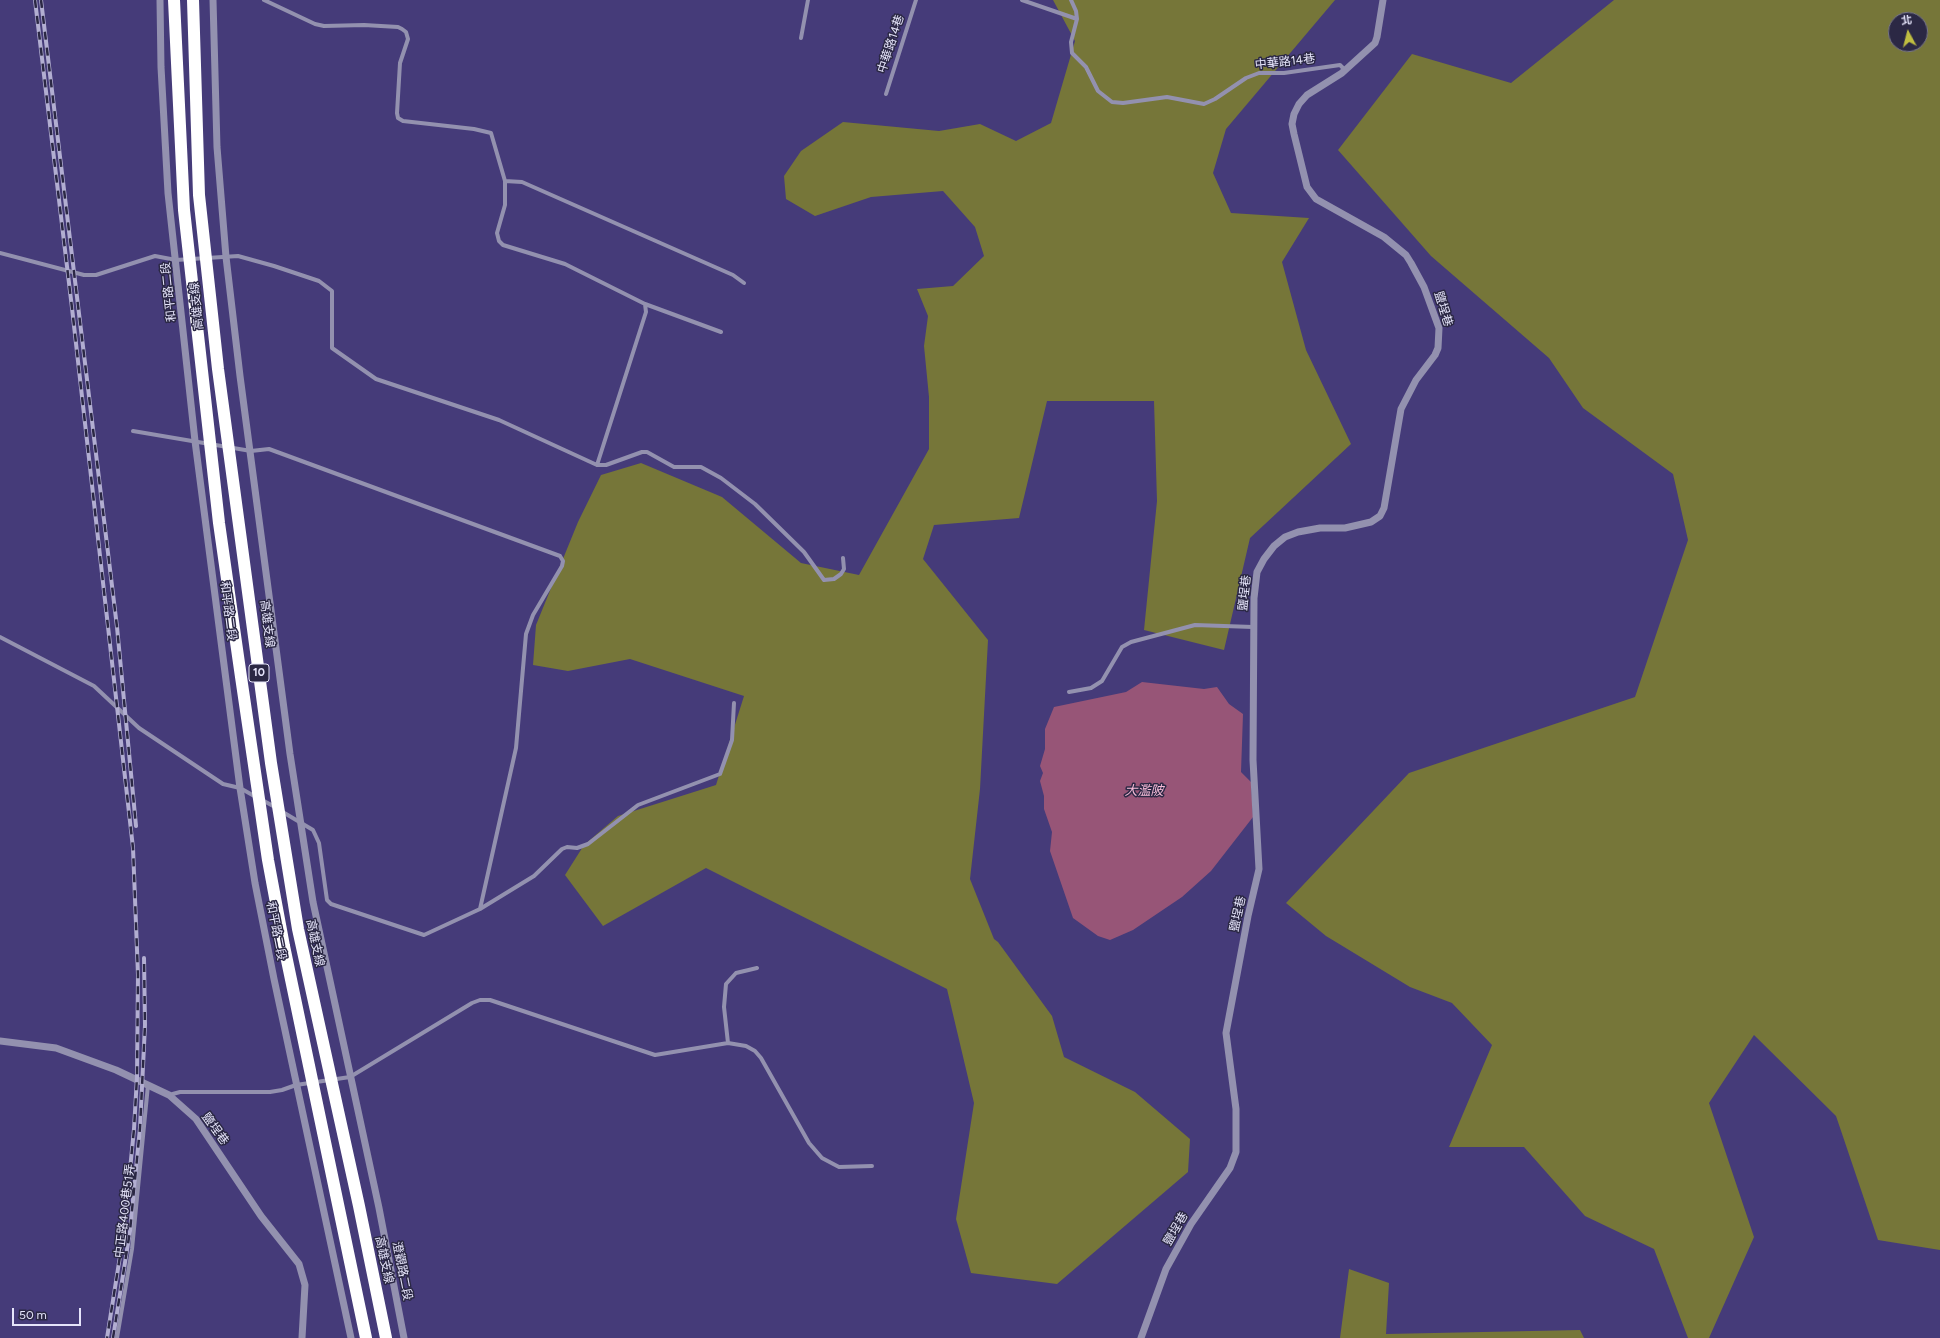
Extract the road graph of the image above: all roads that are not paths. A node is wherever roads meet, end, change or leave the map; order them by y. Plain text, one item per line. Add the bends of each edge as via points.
1 (160, 0) edge
2 (174, 0) edge
3 (193, 0) edge
4 (213, 0) edge
5 (264, 0) edge
6 (808, 0) edge
7 (916, 0) edge
8 (1022, 0) edge
9 (1071, 0) edge
10 (1383, 0) edge
11 (1077, 19) junction
12 (802, 38) dead end
13 (1342, 73) junction
14 (886, 94) dead end
15 (505, 181) junction
16 (0, 252) edge
17 (226, 257) junction
18 (176, 260) junction
19 (744, 283) dead end
20 (645, 304) junction
21 (721, 332) dead end
22 (133, 431) dead end
23 (195, 441) junction
24 (251, 451) junction
25 (597, 465) junction
26 (843, 558) dead end
27 (1253, 627) junction
28 (0, 637) edge
29 (1069, 692) dead end
30 (734, 703) dead end
31 (240, 788) junction
32 (300, 821) junction
33 (480, 909) junction
34 (757, 968) dead end
35 (0, 1041) edge
36 (728, 1043) junction
37 (350, 1077) junction
38 (148, 1085) junction
39 (296, 1085) junction
40 (169, 1095) junction
41 (872, 1166) dead end
42 (117, 1338) edge
43 (302, 1338) edge
44 (351, 1338) edge
45 (366, 1338) edge
46 (386, 1338) edge
47 (404, 1338) edge
48 (1141, 1338) edge

1 - 18 street, 和平路二段 via 168,193
2 - 45 highway, 高雄支線 / 10, bridge via 184,210 220,523 241,678 282,939
3 - 46 highway, 高雄支線 / 10, bridge via 200,203 218,369 271,763 298,929
4 - 17 street via 217,147
5 - 15 street via 315,24 398,27 406,32 408,39 400,63 398,118 403,121 491,133
6 - 12 street
7 - 14 street, 中華路14巷
8 - 11 street
9 - 11 street
10 - 13 street, 鹽埕巷 via 1377,38
11 - 13 street, 中華路14巷 via 1071,42 1072,53 1086,67 1098,91 1112,102 1167,97 1204,104 1215,100 1246,78 1259,73 1284,73 1340,65
13 - 27 street, 鹽埕巷 via 1307,95 1294,114 1292,124 1307,187 1316,199 1384,237 1406,255 1429,298 1439,328 1438,348 1413,385 1401,409 1384,508 1380,516 1371,522 1345,528 1320,528 1298,532 1285,537 1274,546 1258,572
15 - 19 street via 522,182 733,275
15 - 20 street via 505,205 497,233 503,245 565,264
16 - 18 street via 84,275 96,275 155,256
17 - 18 street
17 - 24 street
17 - 25 street via 238,256 274,266 319,282 332,291 332,348 376,379 499,420
18 - 23 street, 和平路二段
20 - 21 street
20 - 25 street via 646,312
22 - 23 street
23 - 24 street
23 - 31 street, 和平路二段
24 - 32 street
24 - 33 street via 269,449 555,552 563,561 533,615 526,634 516,748
25 - 26 street via 606,465 646,452 674,467 701,468 721,478 755,504 804,552 824,580 829,581 841,574 844,569
27 - 29 street via 1196,625 1131,642 1122,647 1102,681 1091,688
27 - 48 street, 鹽埕巷 via 1253,760 1259,869 1226,1033 1236,1109 1236,1152 1230,1168 1191,1224 1166,1269
28 - 31 street via 94,686 139,728 223,784
30 - 33 street via 732,740 720,774 638,805 583,847 562,849 534,876
31 - 32 street
31 - 39 street, 和平路二段 via 257,891
32 - 33 street via 313,830 319,844 325,894 331,904 424,935
32 - 37 street via 313,902
34 - 36 street via 736,972 726,984 724,1007
35 - 38 street, 鹽埕巷 via 56,1048
36 - 37 street via 655,1054 490,1000 480,1000
36 - 41 street via 746,1046 756,1051 809,1143 822,1158 838,1167
37 - 39 street
37 - 47 street, 澄觀路二段
38 - 40 street, 鹽埕巷
38 - 42 street, 中正路400巷51弄 via 132,1249
39 - 40 street via 270,1092 180,1092
39 - 44 street, 和平路二段
40 - 43 street, 鹽埕巷 via 200,1124 261,1216 299,1264 305,1285

